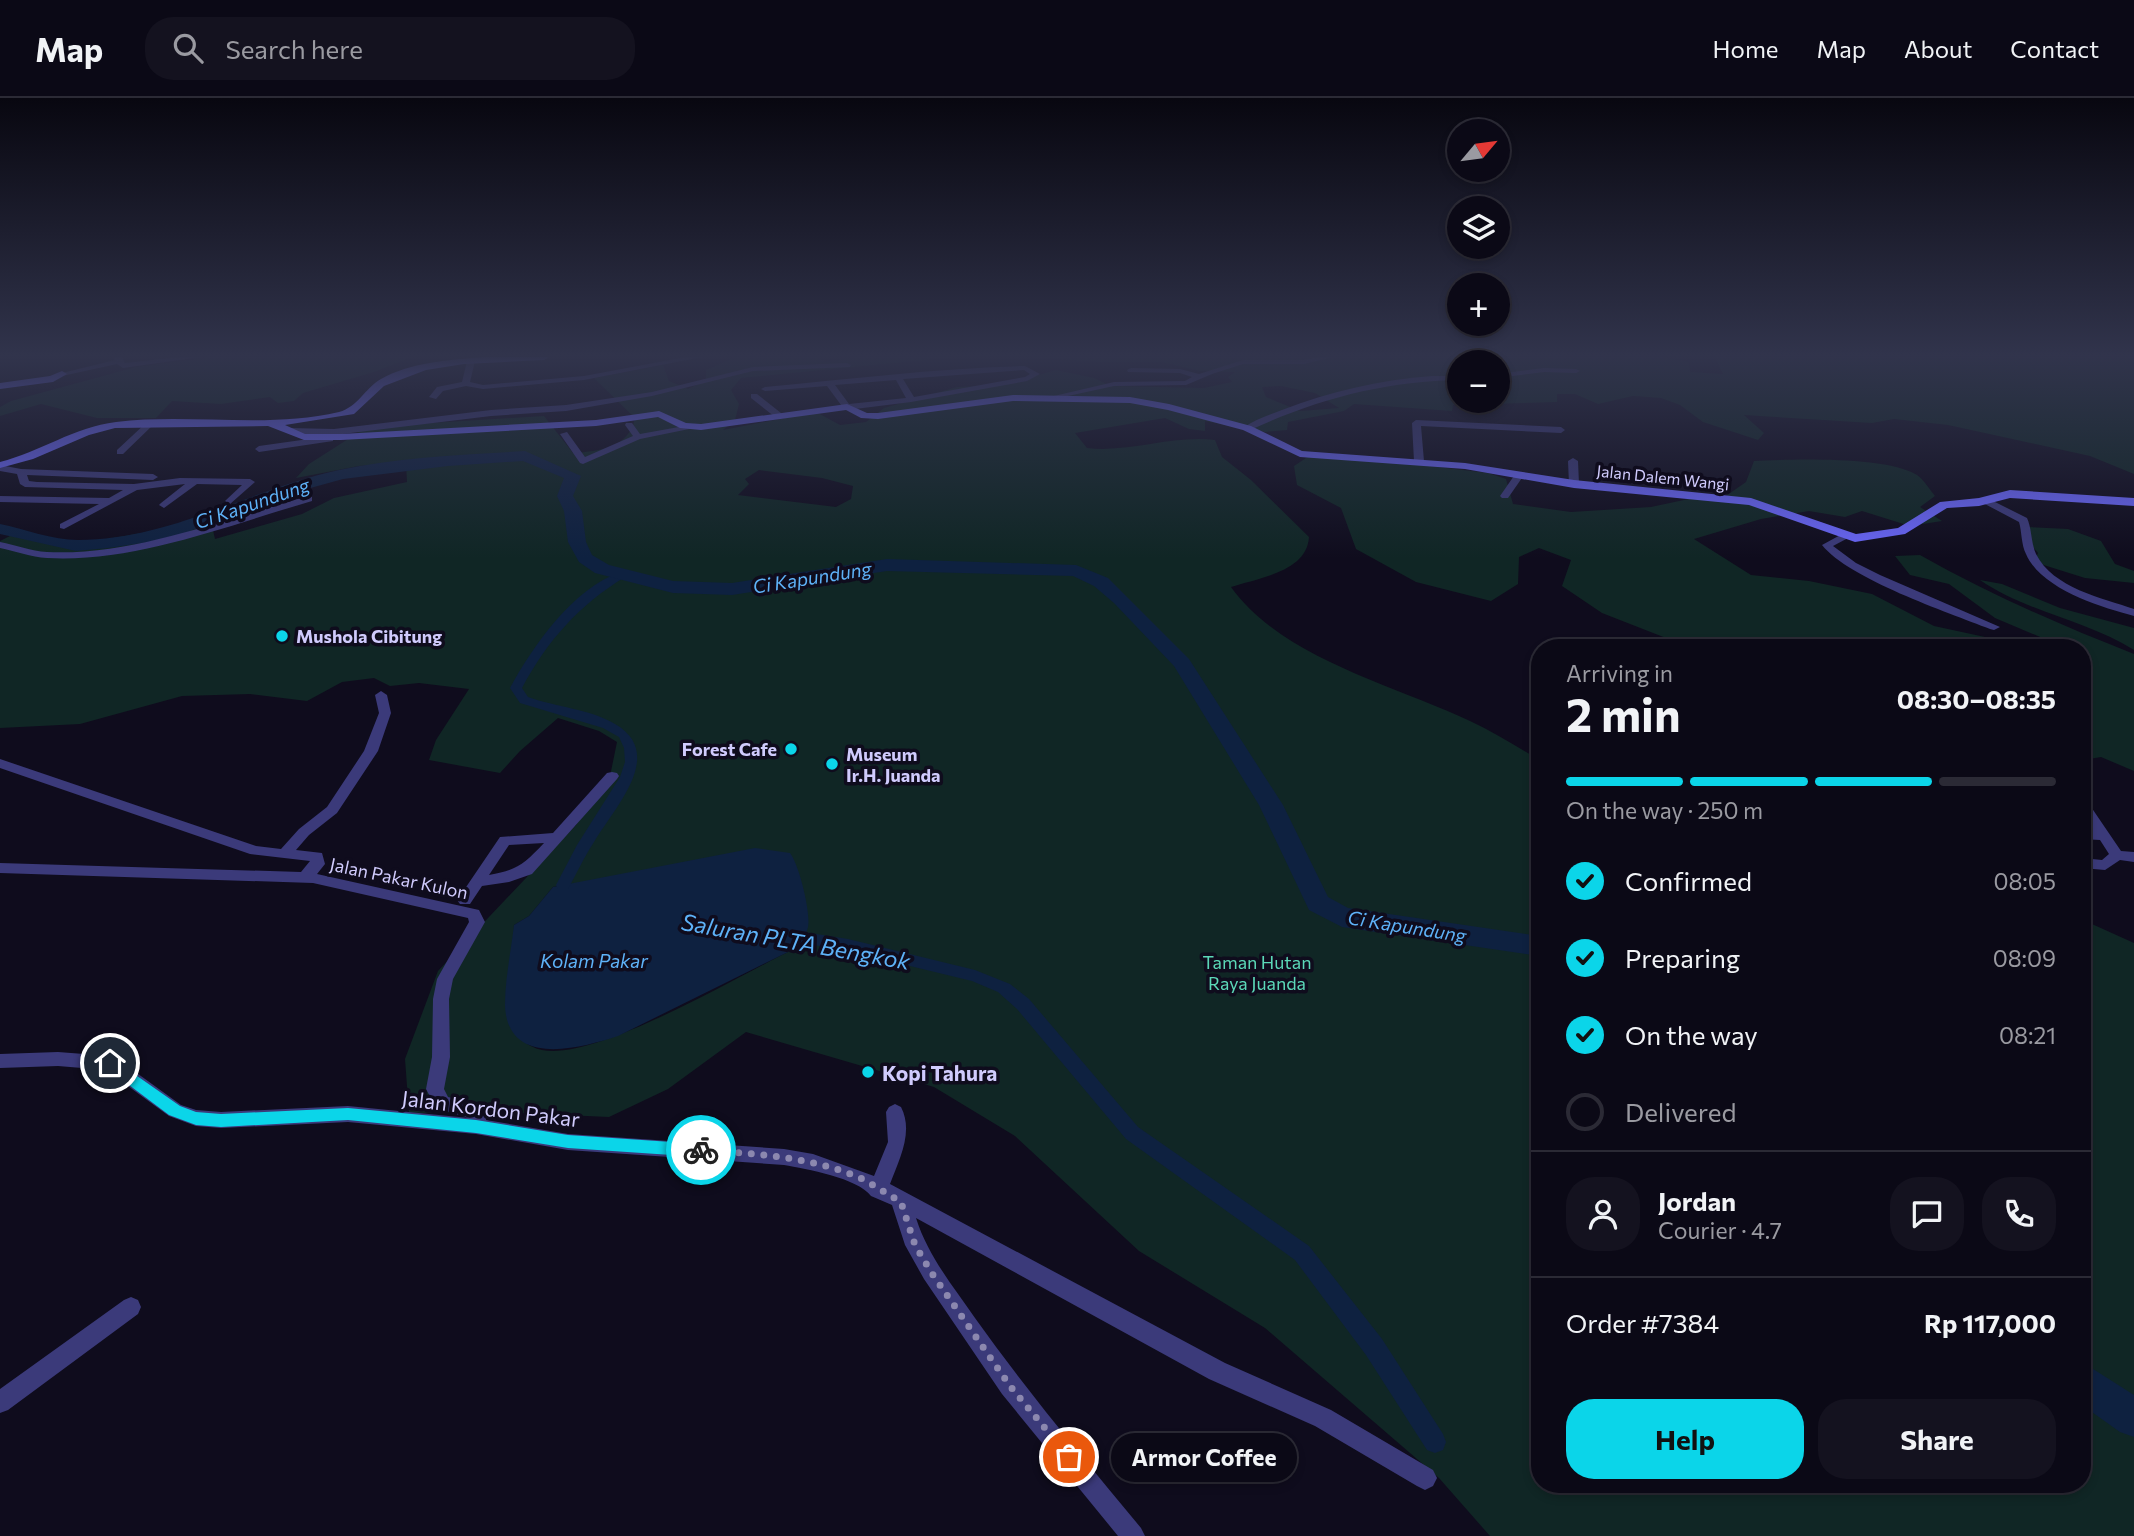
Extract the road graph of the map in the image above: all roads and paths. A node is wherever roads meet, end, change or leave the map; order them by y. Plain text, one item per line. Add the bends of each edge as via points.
1 (149, 424) edge
2 (150, 424) edge
3 (272, 424) edge
4 (399, 424) edge
5 (576, 424) edge
6 (682, 424) edge
7 (717, 424) edge
8 (1231, 424) edge
9 (1255, 424) edge
10 (1416, 424) edge
11 (1439, 424) edge
12 (629, 425) dead end
13 (691, 428) junction
14 (1247, 428) junction
15 (1561, 430) dead end
16 (289, 431) junction
17 (564, 434) dead end
18 (341, 437) junction
19 (638, 437) junction
20 (258, 449) dead end
21 (120, 452) dead end
22 (1419, 461) junction
23 (1573, 461) dead end
24 (0, 466) edge
25 (21, 472) junction
26 (1519, 475) junction
27 (153, 477) dead end
28 (195, 481) junction
29 (1574, 484) junction
30 (134, 487) junction
31 (1505, 496) dead end
32 (0, 499) edge
33 (309, 499) dead end
34 (111, 501) junction
35 (230, 501) dead end
36 (1986, 501) junction
37 (2134, 502) edge
38 (164, 505) dead end
39 (64, 527) dead end
40 (1844, 536) junction
41 (0, 545) edge
42 (2134, 613) edge
43 (1994, 627) dead end
44 (381, 695) dead end
45 (0, 763) edge
46 (612, 776) dead end
47 (2091, 817) edge
48 (2091, 835) edge
49 (2104, 836) junction
50 (558, 837) junction
51 (283, 855) junction
52 (2117, 855) junction
53 (2134, 857) edge
54 (2091, 864) edge
55 (0, 868) edge
56 (308, 878) junction
57 (477, 882) junction
58 (465, 900) dead end
59 (0, 1061) edge
60 (895, 1112) dead end
61 (476, 1126) junction
62 (878, 1190) junction
63 (901, 1202) junction
64 (131, 1307) dead end
65 (0, 1402) edge
66 (1425, 1478) dead end
67 (1133, 1536) edge

1 - 24 street via 90,429
2 - 21 street
3 - 16 street
4 - 16 street via 334,432
5 - 18 street
6 - 13 street
7 - 13 street, Jalan Dalem Wangi
8 - 14 street, Jalan Dalem Wangi
9 - 14 street
10 - 22 street
11 - 15 street
12 - 19 street
13 - 19 street
14 - 22 street, Jalan Dalem Wangi via 1293,452
16 - 18 street via 304,437
17 - 19 street via 583,461
18 - 20 street
22 - 26 street, Jalan Dalem Wangi
23 - 29 street
24 - 25 street
25 - 27 street
25 - 30 street via 29,485
26 - 29 street, Jalan Dalem Wangi
26 - 31 street
28 - 30 street
28 - 35 street via 250,482
28 - 38 street
29 - 40 street, Jalan Dalem Wangi via 1751,502
30 - 34 street
32 - 34 street
33 - 41 street via 180,534 83,554 46,555
34 - 39 street
36 - 37 street, Jalan Dalem Wangi via 2023,494
36 - 40 street, Jalan Dalem Wangi via 1944,506 1916,524 1885,535
36 - 42 street via 2023,520 2029,549 2048,574
40 - 43 street via 1827,545 1853,568
44 - 51 street via 385,713 371,751 332,810
45 - 51 street via 177,827 254,851
46 - 50 street
47 - 49 street
48 - 49 street
49 - 52 street
50 - 57 street via 527,870
50 - 57 street via 505,840
51 - 56 street via 320,860
52 - 53 street
52 - 54 street via 2105,865
55 - 56 street
56 - 61 street, Jalan Pakar Kulon via 477,916 445,979 442,1057 435,1089 442,1103 479,1111
57 - 58 street
59 - 61 street, Jalan Kordon Pakar via 110,1063 174,1111 196,1118 221,1121 348,1114
60 - 62 street via 897,1142
61 - 62 street, Jalan Kordon Pakar via 568,1142 784,1157 843,1172
62 - 63 street, Jalan Kordon Pakar
63 - 66 street, Jalan Kordon Pakar via 1217,1371 1323,1418
63 - 67 street via 915,1245 1010,1386
64 - 65 street

